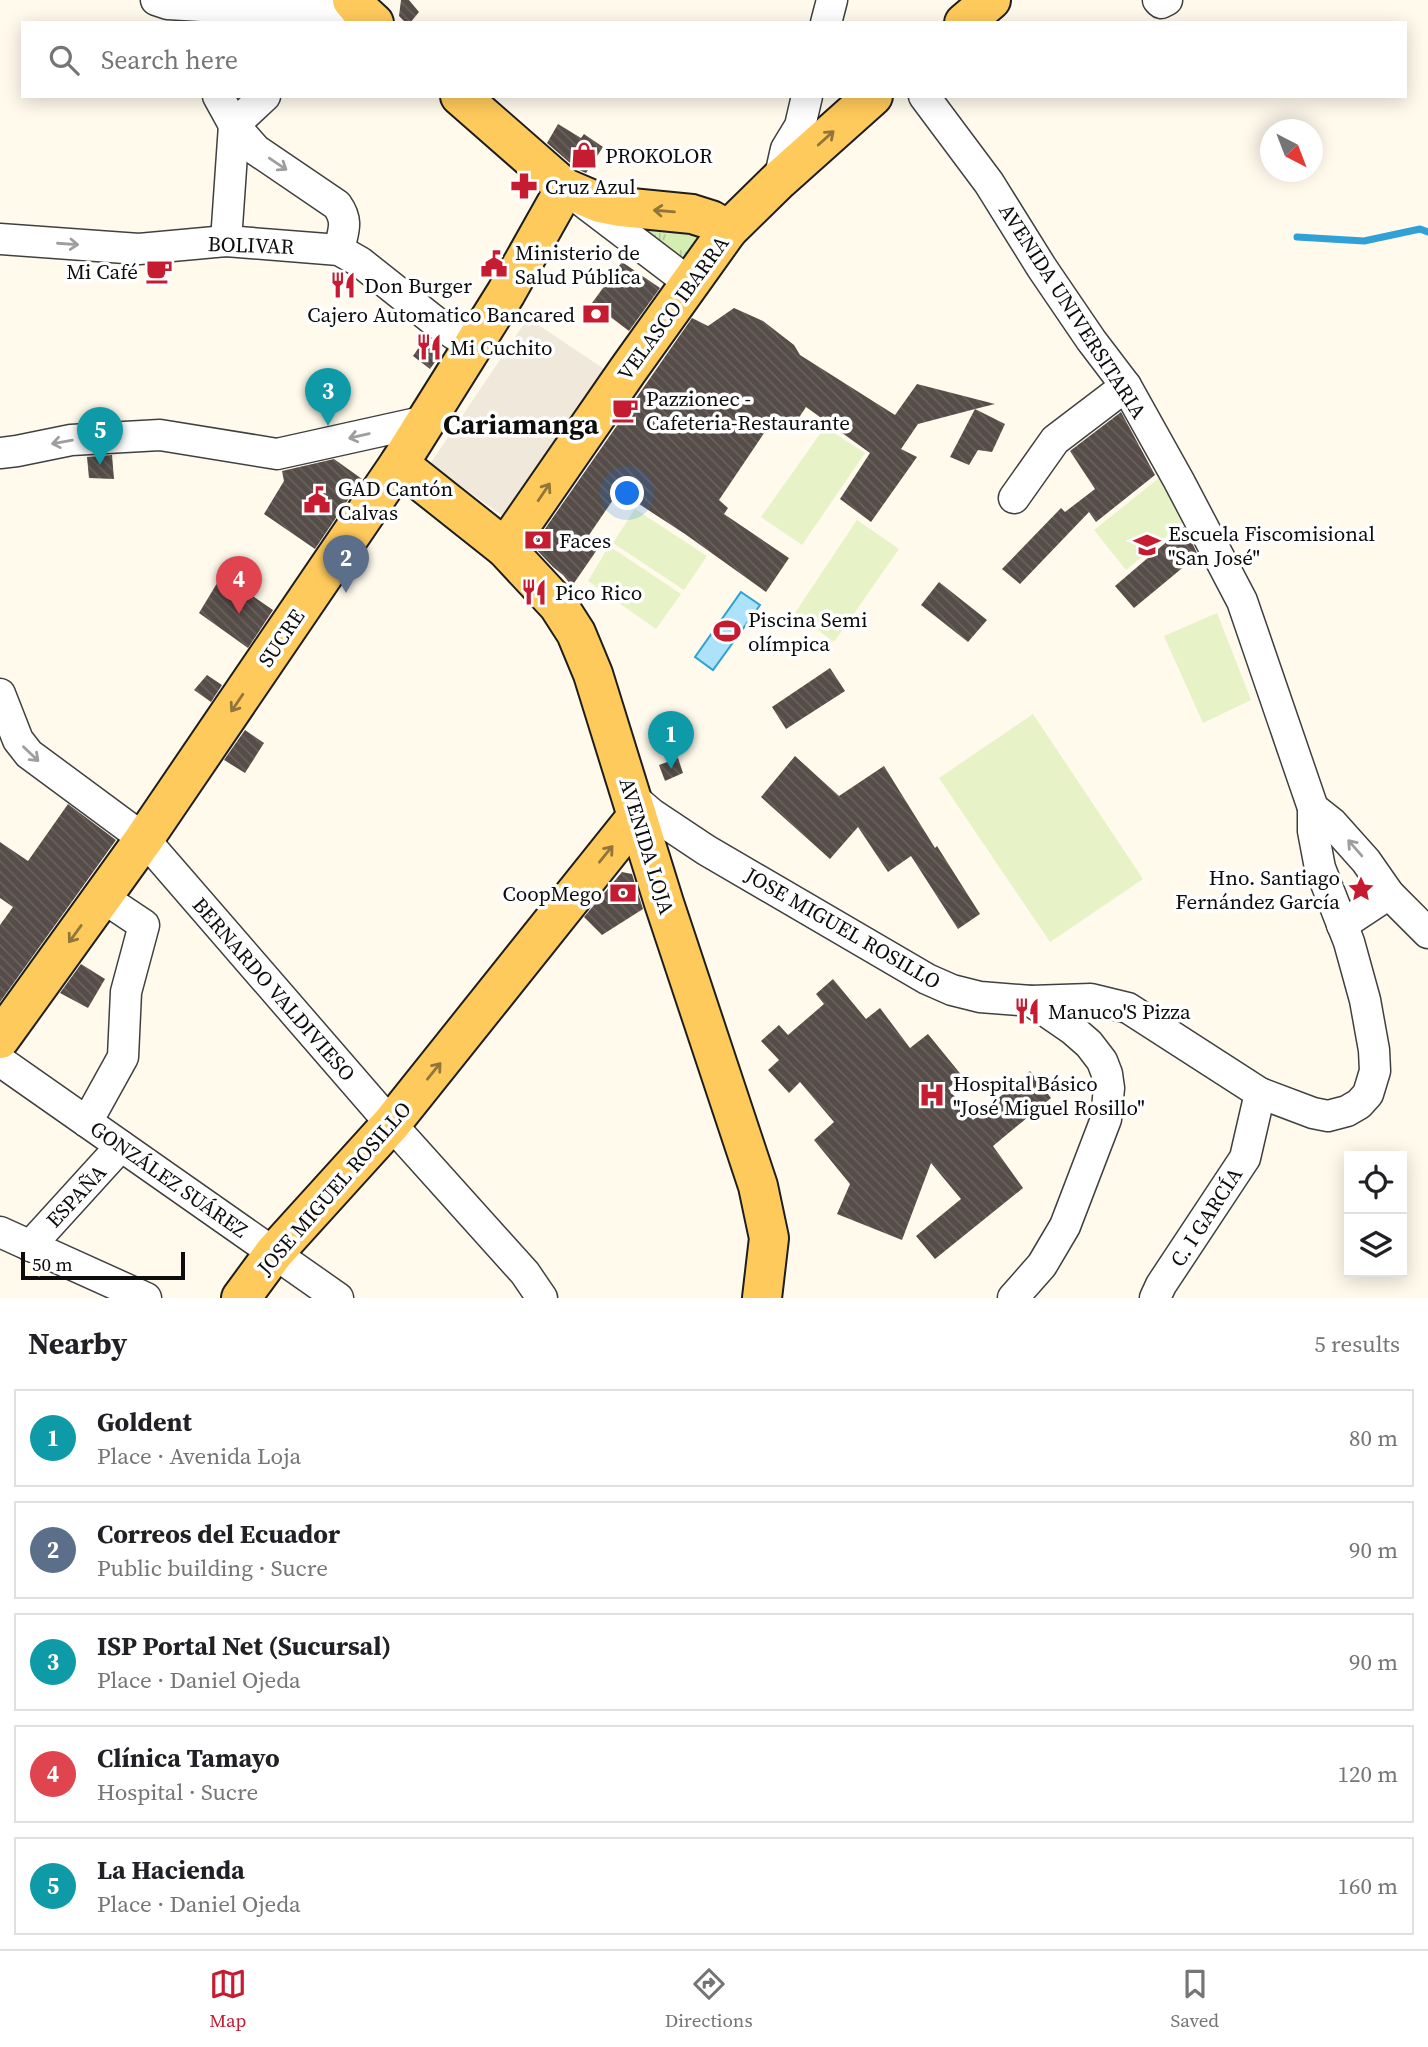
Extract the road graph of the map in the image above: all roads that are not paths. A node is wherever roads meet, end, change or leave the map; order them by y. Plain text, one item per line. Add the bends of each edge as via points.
1 (832, 0) edge
2 (991, 0) edge
3 (1158, 0) edge
4 (1167, 0) edge
5 (167, 9) edge
6 (363, 12) edge
7 (314, 17) edge
8 (827, 21) edge
9 (966, 21) edge
10 (219, 98) edge
11 (263, 98) edge
12 (462, 98) edge
13 (807, 98) edge
14 (871, 98) edge
15 (925, 98) edge
16 (234, 125) junction
17 (779, 180) junction
18 (565, 188) junction
19 (728, 230) junction
20 (0, 239) edge
21 (226, 241) junction
22 (339, 250) junction
23 (691, 284) junction
24 (472, 346) junction
25 (1126, 386) junction
26 (426, 421) junction
27 (0, 453) edge
28 (399, 464) junction
29 (1014, 498) dead end
30 (505, 548) junction
31 (0, 694) edge
32 (1313, 808) junction
33 (638, 819) junction
34 (144, 839) junction
35 (1389, 894) junction
36 (102, 897) junction
37 (1342, 925) junction
38 (1428, 933) edge
39 (980, 997) junction
40 (1031, 1001) junction
41 (0, 1039) edge
42 (0, 1061) edge
43 (1260, 1093) junction
44 (88, 1122) junction
45 (391, 1124) junction
46 (121, 1146) junction
47 (0, 1232) edge
48 (30, 1245) junction
49 (274, 1253) junction
50 (146, 1298) edge
51 (240, 1298) edge
52 (338, 1298) edge
53 (542, 1298) edge
54 (762, 1298) edge
55 (1013, 1298) edge
56 (1155, 1298) edge

1 - 8 street
2 - 9 main road
3 - 4 street
5 - 7 street
6 - 7 street via 340,10
10 - 16 street
11 - 16 street
12 - 18 main road
13 - 17 street
17 -> 14 main road, VELASCO IBARRA
15 - 25 street, AVENIDA UNIVERSITARIA via 989,183 1056,289
16 - 21 street
16 -> 22 street via 256,149 337,205 344,215
17 - 19 main road, VELASCO IBARRA
19 -> 18 main road via 692,214 600,203
18 - 23 street
18 - 24 main road, SUCRE
19 - 23 main road, VELASCO IBARRA
20 -> 21 street, BOLIVAR via 139,249
21 - 22 street, BOLIVAR
22 - 24 street, BOLIVAR
30 -> 23 main road, VELASCO IBARRA
24 - 26 main road, SUCRE
25 - 29 street via 1055,440
25 - 32 street, AVENIDA UNIVERSITARIA via 1242,601
26 -> 27 street via 277,454 160,435 71,440
26 - 28 main road, SUCRE
28 - 30 main road, AVENIDA LOJA
28 -> 34 main road, SUCRE
30 - 33 main road, AVENIDA LOJA via 558,605 576,632
31 -> 34 street, BERNARDO VALDIVIESO via 18,740 29,754
35 -> 32 street via 1332,822
32 - 37 street, AVENIDA UNIVERSITARIA via 1320,868
33 - 39 street, JOSE MIGUEL ROSILLO via 652,814 927,979
33 - 39 street via 677,854 717,880 920,994 943,1000
45 -> 33 main road, JOSE MIGUEL ROSILLO
33 - 54 main road, AVENIDA LOJA via 758,1186 769,1238
34 - 36 main road, SUCRE
34 - 45 street, BERNARDO VALDIVIESO
35 - 37 street
35 - 38 street
36 -> 41 main road, SUCRE
36 - 44 street via 144,925 126,992 123,1057
37 - 43 street, JOSE MIGUEL ROSILLO via 1365,1000 1374,1050 1375,1071 1368,1094 1347,1111 1328,1116
39 - 40 street, JOSE MIGUEL ROSILLO
40 - 43 street, JOSE MIGUEL ROSILLO via 1091,999 1128,1008
40 - 55 street via 1089,1044 1102,1061 1109,1088 1106,1119 1065,1226 1042,1265
42 - 44 street, GONZÁLEZ SUÁREZ
43 - 56 street, C. I GARCÍA via 1245,1158
44 - 46 street, GONZÁLEZ SUÁREZ
45 - 49 main road, JOSE MIGUEL ROSILLO
45 - 53 street, BERNARDO VALDIVIESO via 525,1273
46 - 48 street, ESPAÑA
46 - 49 street, GONZÁLEZ SUÁREZ
47 - 48 street
48 - 50 street
49 - 51 main road, JOSE MIGUEL ROSILLO
49 - 52 street, GONZÁLEZ SUÁREZ

